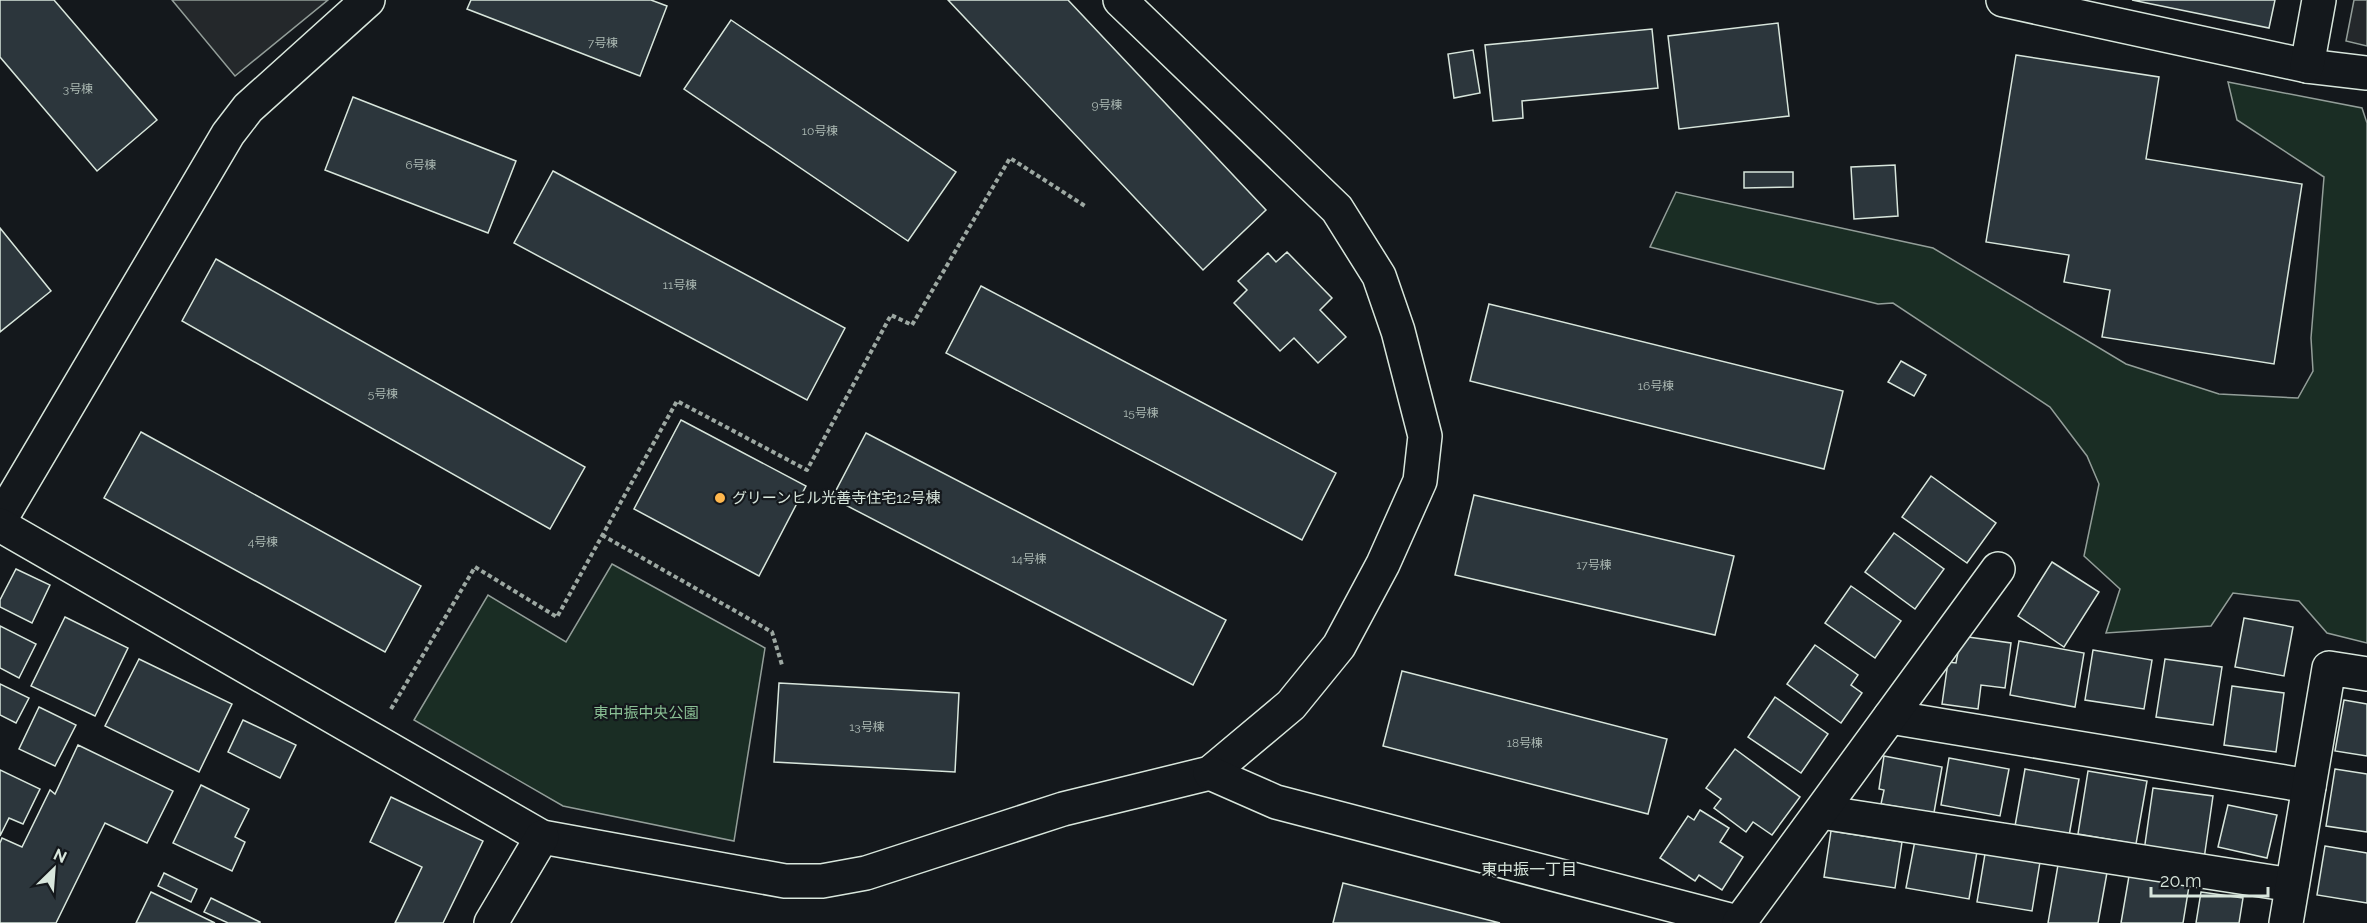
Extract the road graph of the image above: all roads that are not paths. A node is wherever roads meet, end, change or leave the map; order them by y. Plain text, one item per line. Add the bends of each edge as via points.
1 (368, 0) edge
2 (1120, 0) edge
3 (2003, 0) edge
4 (2319, 0) edge
5 (2307, 66) junction
6 (2367, 73) edge
7 (0, 519) edge
8 (0, 525) edge
9 (1998, 569) dead end
10 (2367, 674) edge
11 (1890, 717) junction
12 (1210, 773) junction
13 (2309, 786) junction
14 (1821, 812) junction
15 (542, 837) junction
16 (2292, 885) junction
17 (491, 923) edge
18 (1740, 923) edge
19 (2286, 923) edge

1 - 7 street via 248,108 228,134
2 - 12 street via 1337,209 1379,276 1398,331 1425,436 1420,481 1383,564 1339,646 1291,705
3 - 5 street
4 - 5 street
5 - 6 street
8 - 15 street
9 - 11 street
10 - 13 street via 2329,668
11 - 13 street
11 - 14 street
12 - 15 street via 1064,809 866,873 822,881 785,881
12 - 18 street via 1276,801
13 - 16 street
14 - 16 street
14 - 18 street
15 - 17 street
16 - 19 street

